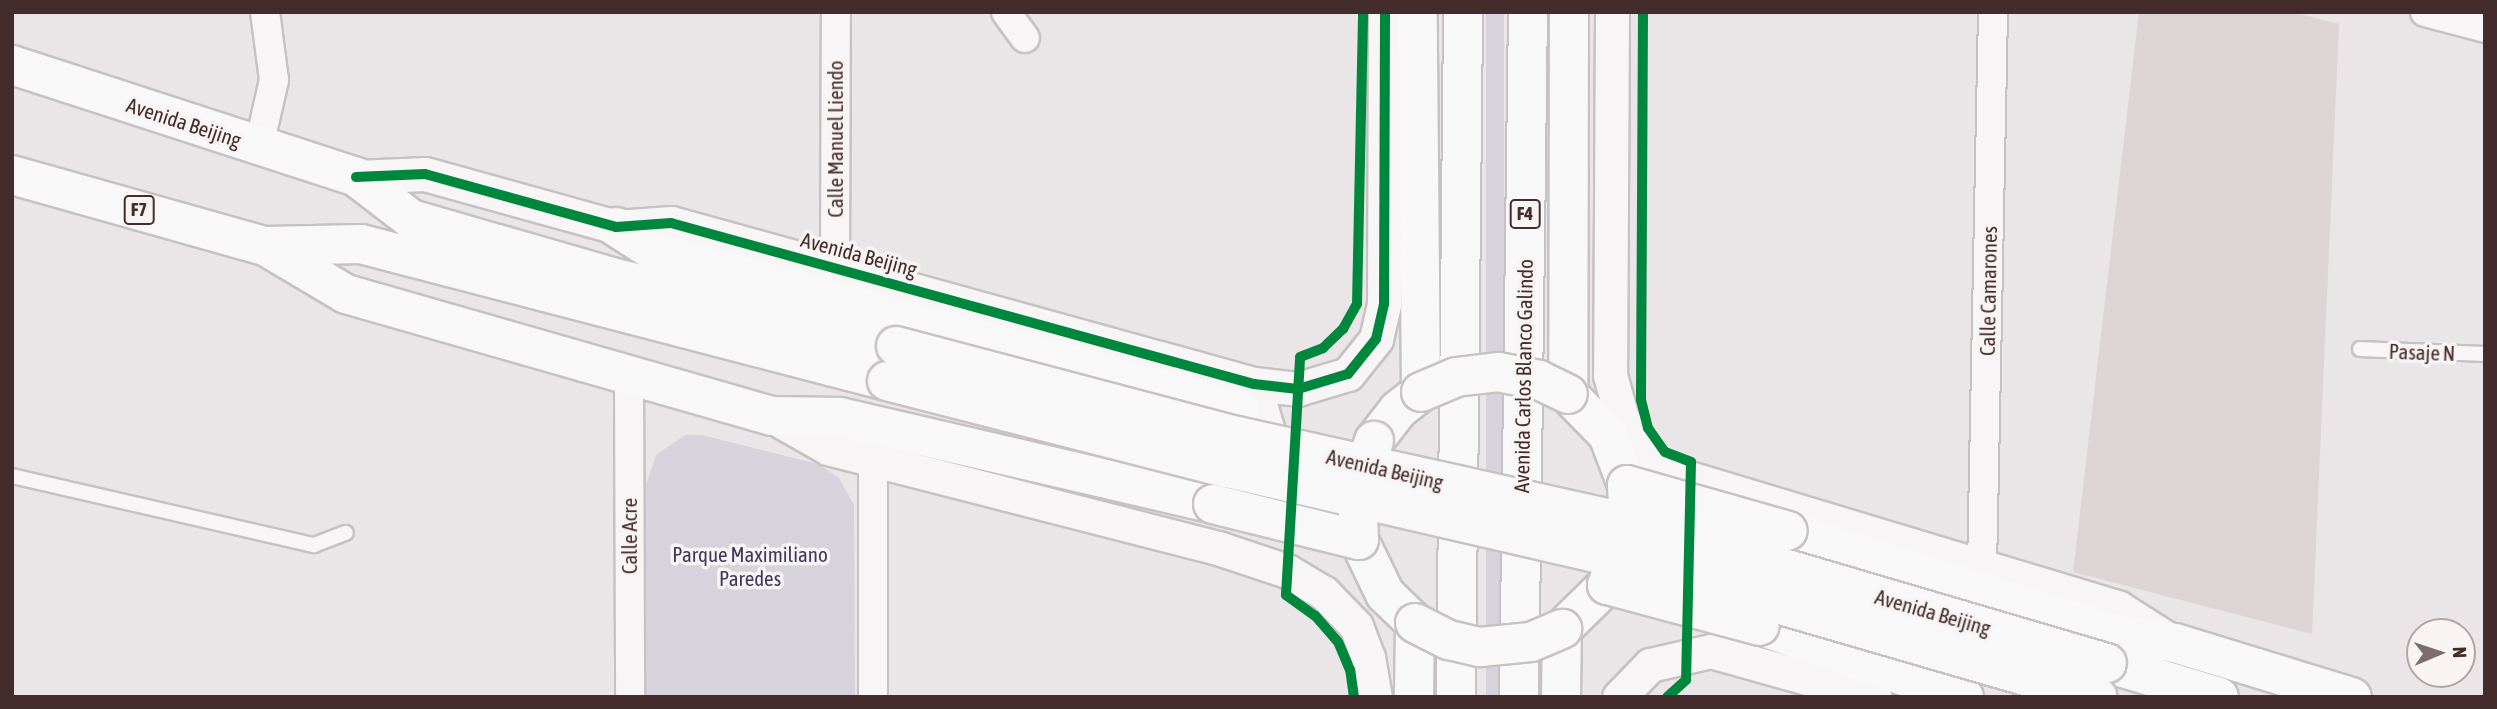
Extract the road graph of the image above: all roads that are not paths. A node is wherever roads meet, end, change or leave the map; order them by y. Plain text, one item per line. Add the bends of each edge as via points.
1 (265, 12) edge
2 (835, 12) edge
3 (1006, 12) edge
4 (1385, 12) edge
5 (1418, 12) edge
6 (1463, 12) edge
7 (1528, 12) edge
8 (1569, 12) edge
9 (1612, 12) edge
10 (1993, 12) edge
11 (2425, 12) edge
12 (2485, 28) edge
13 (1025, 38) dead end
14 (12, 65) edge
15 (259, 146) junction
16 (12, 175) edge
17 (356, 177) junction
18 (616, 228) junction
19 (265, 246) junction
20 (835, 266) junction
21 (2360, 349) dead end
22 (2485, 354) edge
23 (891, 364) junction
24 (629, 375) junction
25 (1421, 392) junction
26 (1568, 394) junction
27 (1247, 397) junction
28 (772, 416) junction
29 (1374, 441) junction
30 (873, 461) junction
31 (12, 476) edge
32 (1627, 485) junction
33 (1777, 517) junction
34 (346, 533) dead end
35 (1359, 540) junction
36 (1218, 548) junction
37 (1982, 569) junction
38 (1607, 586) junction
39 (1415, 623) junction
40 (1562, 629) junction
41 (2175, 643) junction
42 (1711, 651) junction
43 (2103, 680) edge
44 (631, 697) edge
45 (873, 697) edge
46 (1375, 697) edge
47 (1413, 697) edge
48 (1456, 697) edge
49 (1519, 697) edge
50 (1561, 697) edge
51 (1619, 697) edge
52 (1875, 697) edge
53 (1964, 697) edge
54 (2219, 697) edge
55 (2352, 697) edge

1 - 15 street via 274,80
2 - 20 street, Calle Manuel Liendo
3 - 13 street
4 - 27 street, Avenida Beijing via 1384,304 1376,339 1348,374 1298,389
5 - 25 main road
6 - 48 main road
7 - 49 main road, Avenida Carlos Blanco Galindo / F4
8 - 26 main road
9 - 33 street via 1610,374 1622,418 1639,448 1663,470
10 - 37 street, Calle Camarones
11 - 12 street
14 - 15 main road, Avenida Beijing
15 - 17 main road, Avenida Beijing
16 - 19 main road, Avenida Beijing / F7
17 - 18 street, Avenida Beijing via 425,174
17 - 23 main road, Avenida Beijing via 411,219
18 - 20 street, Avenida Beijing via 671,223
18 - 27 main road via 655,253
19 - 23 main road, Avenida Beijing via 361,244
19 - 24 main road, Avenida Beijing via 346,294
20 - 27 street, Avenida Beijing
21 - 22 lane, Pasaje N
23 - 43 main road, Avenida Beijing, bridge via 1227,468 1626,559
24 - 28 main road, Avenida Beijing
24 - 44 street, Calle Acre
25 - 26 main road, bridge via 1456,377 1498,372 1525,375
25 - 29 main road via 1398,410
26 - 32 main road via 1608,435
27 - 29 main road
27 - 36 street via 1268,428 1265,474 1255,506 1235,536
28 - 30 street, Avenida Beijing via 828,448
28 - 35 main road, bridge via 840,417
29 - 35 main road, bridge via 1357,492
30 - 36 street, Avenida Beijing
30 - 45 street
31 - 34 lane via 314,545
32 - 33 main road, bridge
32 - 38 main road, bridge via 1629,527
33 - 37 street
33 - 41 main road via 2112,633
33 - 42 street via 1767,531 1757,584 1730,632
33 - 42 street via 1746,509 1720,534 1706,575 1702,615
35 - 39 main road via 1379,586
36 - 46 street, Avenida Beijing via 1287,571 1324,593 1356,626
37 - 41 street via 2119,608
38 - 40 main road
38 - 53 main road, bridge via 1760,626
39 - 40 main road, bridge via 1449,640 1488,647 1531,642
39 - 47 main road
40 - 50 main road
41 - 55 main road
42 - 51 street via 1650,665
42 - 52 street
43 - 54 main road, Avenida Beijing

